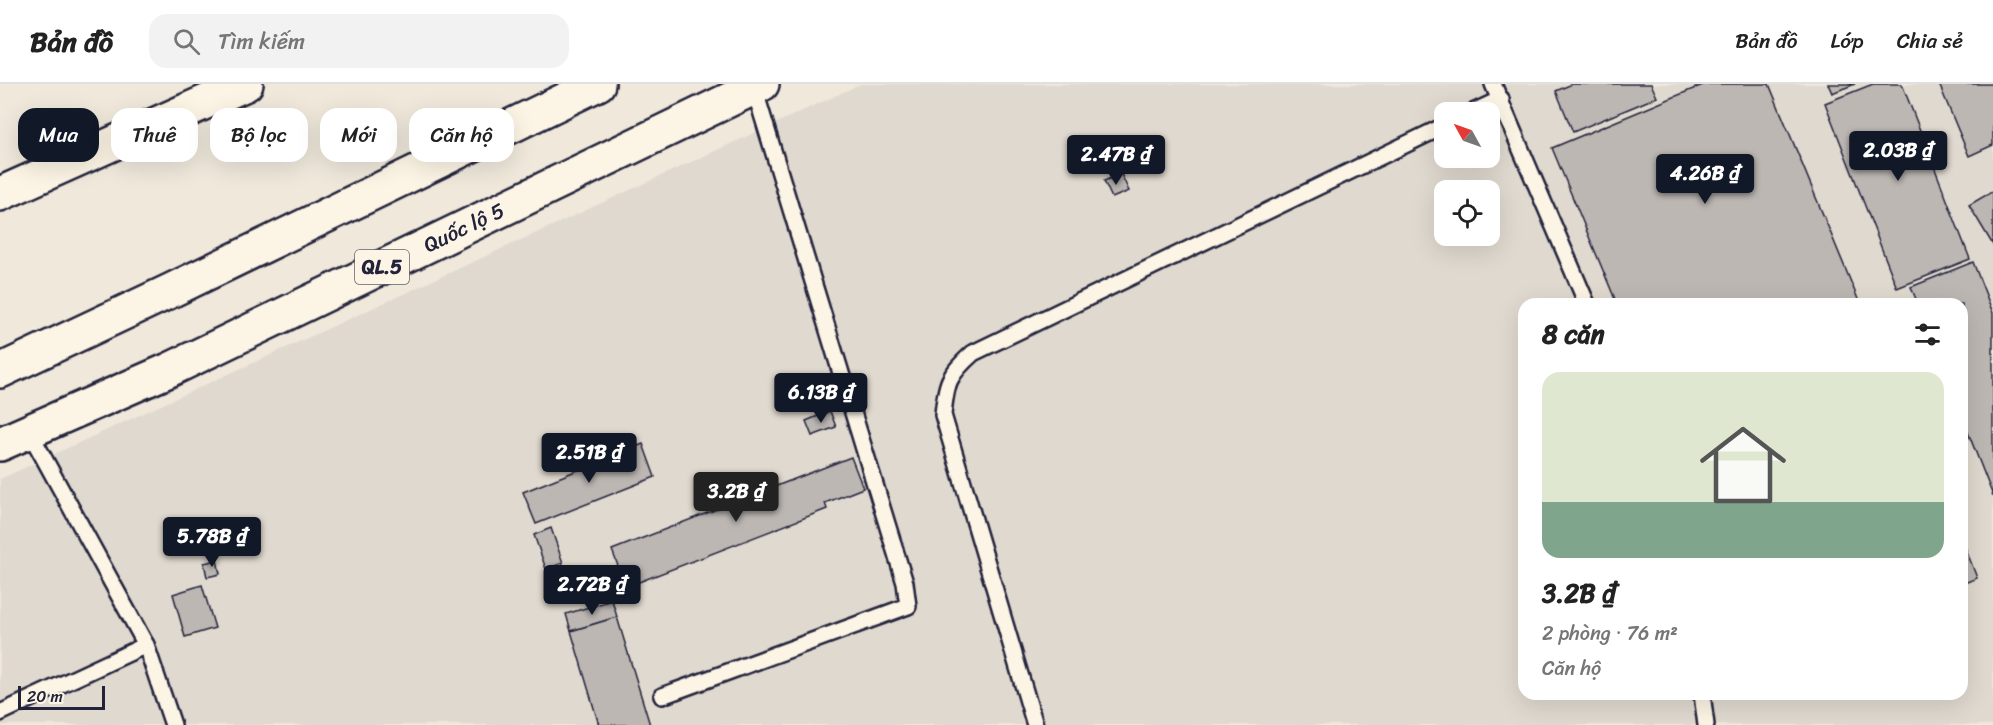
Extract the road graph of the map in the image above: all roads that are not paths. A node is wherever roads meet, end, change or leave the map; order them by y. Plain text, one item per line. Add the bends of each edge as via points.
1 (246, 84) edge
2 (598, 84) edge
3 (1493, 84) edge
4 (758, 86) edge
5 (1500, 99) junction
6 (1494, 102) edge
7 (1434, 131) edge
8 (0, 194) edge
9 (1584, 298) edge
10 (0, 371) edge
11 (14, 437) edge
12 (146, 645) junction
13 (662, 696) dead end
14 (1703, 700) edge
15 (0, 713) edge
16 (173, 725) edge
17 (1035, 725) edge
18 (1706, 725) edge

1 - 8 highway
2 - 10 highway
3 - 5 lane
4 - 11 highway, Quốc lộ 5 / QL.5 via 168,370
4 - 13 lane via 905,583 908,606
5 - 6 lane
5 - 9 lane
7 - 17 lane via 973,353 956,368 946,388 943,416
11 - 12 lane
12 - 15 lane
12 - 16 lane
14 - 18 lane

